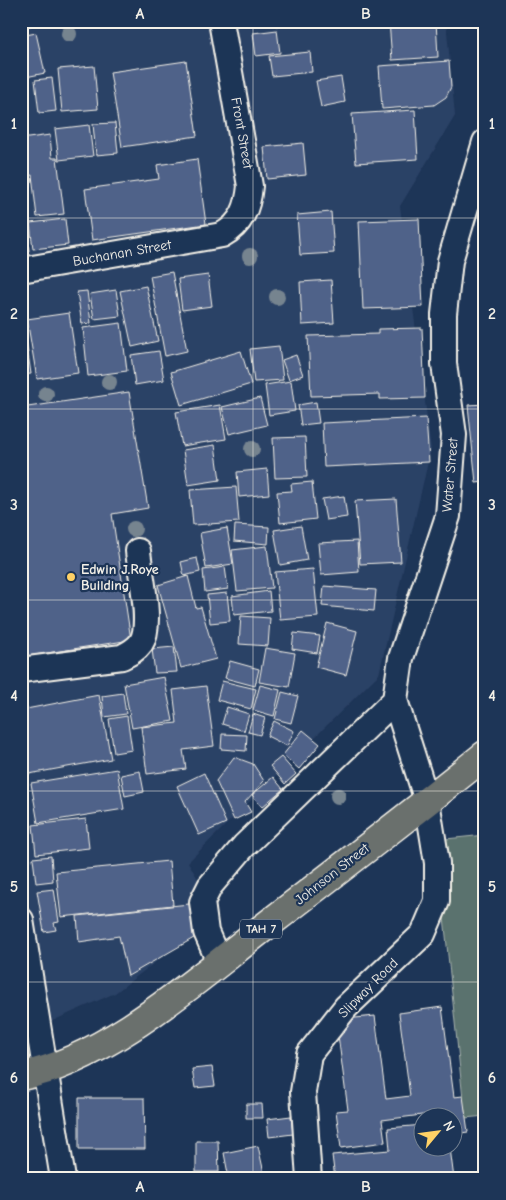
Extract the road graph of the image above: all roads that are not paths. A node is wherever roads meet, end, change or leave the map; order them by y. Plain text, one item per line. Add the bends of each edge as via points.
1 (221, 21) edge
2 (485, 142) edge
3 (222, 235) joint
4 (21, 270) edge
5 (138, 550) dead end
6 (21, 670) edge
7 (395, 700) junction
8 (485, 755) edge
9 (427, 801) junction
10 (21, 920) edge
11 (219, 962) junction
12 (34, 1073) edge
13 (63, 1179) edge
14 (309, 1179) edge

1 - 3 street, Front Street via 250,186 245,213
2 - 7 street, Water Street via 450,261 444,314 444,364 454,436 448,516 401,658
3 - 4 street, Buchanan Street
5 - 6 street via 146,629 134,651 122,657
7 - 9 street, Water Street
7 - 11 street via 244,846 210,886 202,902 205,924
8 - 9 highway, Johnson Street / TAH 7
9 - 11 highway, Johnson Street / TAH 7
9 - 14 street, Slipway Road via 437,863 437,901 424,934 346,1007 308,1054 303,1092
10 - 12 street
11 - 12 highway, Johnson Street / TAH 7 via 151,1013 86,1054
12 - 13 street

